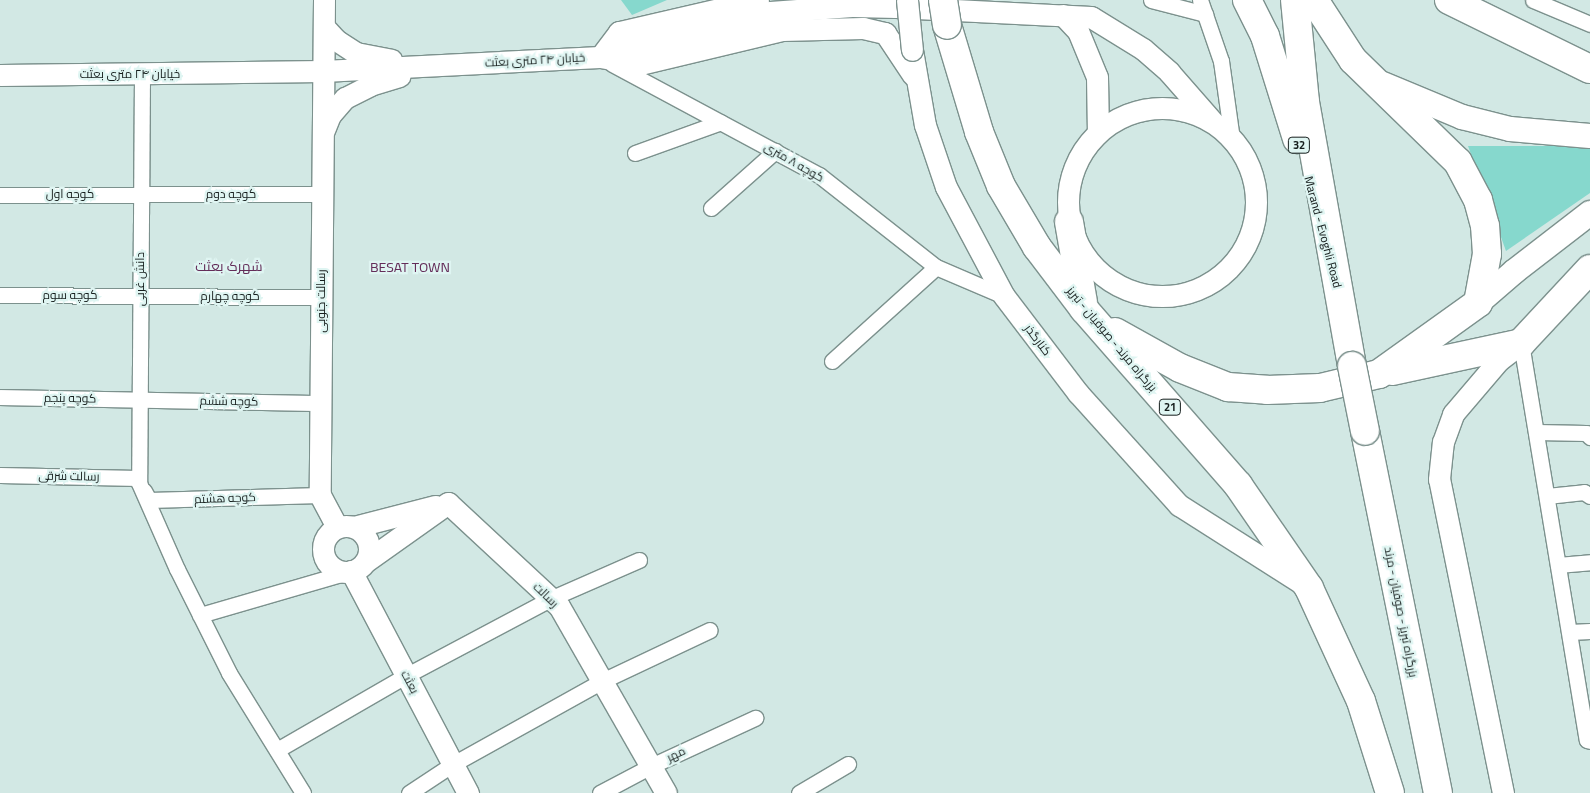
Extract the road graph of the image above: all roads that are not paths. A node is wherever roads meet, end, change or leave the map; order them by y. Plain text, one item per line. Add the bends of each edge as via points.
1 (324, 0) edge
2 (758, 0) edge
3 (907, 0) edge
4 (1151, 0) edge
5 (1247, 0) edge
6 (1295, 0) edge
7 (1314, 0) edge
8 (1449, 0) edge
9 (1533, 0) edge
10 (1203, 7) edge
11 (945, 12) edge
12 (1063, 15) junction
13 (1590, 24) edge
14 (324, 27) junction
15 (600, 57) junction
16 (431, 66) junction
17 (1590, 69) edge
18 (323, 71) junction
19 (0, 75) edge
20 (142, 75) junction
21 (916, 80) junction
22 (1378, 82) junction
23 (721, 122) junction
24 (1213, 122) junction
25 (1098, 132) junction
26 (322, 133) junction
27 (1590, 136) edge
28 (1232, 138) junction
29 (775, 151) junction
30 (635, 153) dead end
31 (140, 194) junction
32 (322, 194) junction
33 (0, 195) edge
34 (711, 208) dead end
35 (1590, 213) edge
36 (1019, 216) junction
37 (1069, 222) joint
38 (1083, 259) junction
39 (936, 266) junction
40 (1590, 269) edge
41 (0, 295) edge
42 (1339, 295) junction
43 (140, 296) junction
44 (1004, 296) junction
45 (321, 297) junction
46 (1478, 303) junction
47 (1084, 309) junction
48 (1521, 343) junction
49 (832, 361) dead end
50 (1379, 374) junction
51 (0, 397) edge
52 (139, 400) junction
53 (320, 403) junction
54 (1536, 432) junction
55 (1590, 437) edge
56 (0, 475) edge
57 (139, 480) junction
58 (320, 495) junction
59 (1547, 496) junction
60 (1590, 496) edge
61 (448, 503) junction
62 (345, 527) junction
63 (639, 560) dead end
64 (1590, 562) edge
65 (1558, 565) junction
66 (358, 567) junction
67 (1309, 588) junction
68 (552, 598) junction
69 (200, 615) junction
70 (710, 630) dead end
71 (1570, 632) junction
72 (1590, 632) edge
73 (408, 675) junction
74 (602, 682) junction
75 (1585, 697) edge
76 (755, 718) dead end
77 (1590, 741) edge
78 (277, 750) junction
79 (453, 764) junction
80 (848, 764) dead end
81 (650, 766) junction
82 (303, 793) edge
83 (409, 793) edge
84 (468, 793) edge
85 (600, 793) edge
86 (666, 793) edge
87 (799, 793) edge
88 (1390, 793) edge
89 (1438, 793) edge
90 (1502, 793) edge

1 - 14 street, رسالت جنوبی
2 - 15 street via 619,32
3 - 21 street, کنارگذر, bridge
4 - 10 street
5 - 42 highway, Marand - Evoghli Road / 32 via 1265,36 1309,179
6 - 42 highway via 1305,102
7 - 22 highway via 1353,60
8 - 17 highway
9 - 13 street
10 - 28 street via 1221,61
11 - 36 highway, بزرگراه مرند - صوفیان - تبریز / 21 via 954,54 990,163
12 - 15 street, خیابان ۲۴ متری بعثت via 852,6 770,12
12 - 24 street, خیابان ۲۴ متری بعثت via 1091,17 1143,49 1170,72
12 - 25 street via 1078,32 1097,77
14 - 16 street via 336,40 356,52
14 - 18 street, رسالت جنوبی
15 - 16 street, خیابان ۲۴ متری بعثت
15 - 21 street via 640,64 782,30 863,28 884,33
15 - 23 street, کوچه ۸ متری
16 - 18 street, خیابان ۲۴ متری بعثت
16 - 26 street via 354,92 337,105
18 - 20 street, خیابان ۲۴ متری بعثت
18 - 26 street, رسالت جنوبی
19 - 20 street, خیابان ۲۴ متری بعثت
20 - 31 street, دانش غربی
21 - 44 street, کنارگذر via 925,125 946,186
22 - 27 main road via 1462,117 1510,129
22 - 46 highway via 1458,162 1478,200 1485,226 1487,254
23 - 29 street, کوچه ۸ متری
23 - 30 street
24 - 25 street via 1191,112 1166,108 1142,110 1126,115
24 - 28 street
25 - 37 street via 1082,151 1072,173 1067,197
26 - 32 street, رسالت جنوبی
28 - 38 street via 1246,159 1254,182 1256,206 1252,231 1226,272 1205,286 1182,294 1157,296 1133,292 1118,285
29 - 34 street
29 - 39 street, کوچه ۸ متری via 819,175
31 - 32 street, کوچه دوم
31 - 33 street, کوچه اول
31 - 43 street, دانش غربی
32 - 45 street, رسالت جنوبی
35 - 46 main road
36 - 38 highway
36 - 47 highway, بزرگراه مرند - صوفیان - تبریز / 21 via 1037,247
37 - 38 highway
38 - 47 highway
39 - 44 street, کوچه ۸ متری
39 - 49 street
40 - 48 highway
41 - 43 street, کوچه سوم
42 - 89 highway, بزرگراه تبریز - صوفیان - مرند, bridge
43 - 45 street, کوچه چهارم
43 - 52 street, دانش غربی
44 - 67 street, کنارگذر via 1078,393 1179,505
45 - 53 street, رسالت جنوبی
46 - 50 highway
47 - 50 highway via 1131,343 1180,368 1228,387 1267,390 1320,388
47 - 67 highway, بزرگراه مرند - صوفیان - تبریز / 21 via 1238,485
48 - 50 highway
48 - 54 street
48 - 90 street via 1499,360 1453,414 1443,442 1439,479
51 - 52 street, کوچه پنجم
52 - 53 street, کوچه ششم
52 - 57 street, دانش غربی
53 - 58 street, رسالت جنوبی
54 - 55 street via 1586,433
54 - 59 street
56 - 57 street, رسالت شرقی
57 - 58 street, کوچه هشتم via 149,500
57 - 69 street
58 - 62 street, رسالت جنوبی
59 - 60 street via 1584,492
59 - 65 street
61 - 62 street
61 - 66 street
61 - 68 street, رسالت
62 - 66 street via 366,538 369,546
62 - 66 street via 325,539 324,556 334,568
63 - 68 street
64 - 65 street
65 - 71 street
66 - 69 street
66 - 73 street, بعثت via 361,594
67 - 88 highway, بزرگراه مرند - صوفیان - تبریز / 21 via 1360,701
68 - 73 street
68 - 74 street, رسالت
69 - 78 street via 229,673
70 - 74 street
71 - 72 street
71 - 75 street
73 - 78 street
73 - 79 street, بعثت
74 - 79 street
74 - 81 street, رسالت
75 - 77 street
76 - 81 street, مهر
78 - 82 street
79 - 83 street
79 - 84 street, بعثت
80 - 87 street
81 - 85 street, مهر
81 - 86 street, رسالت

